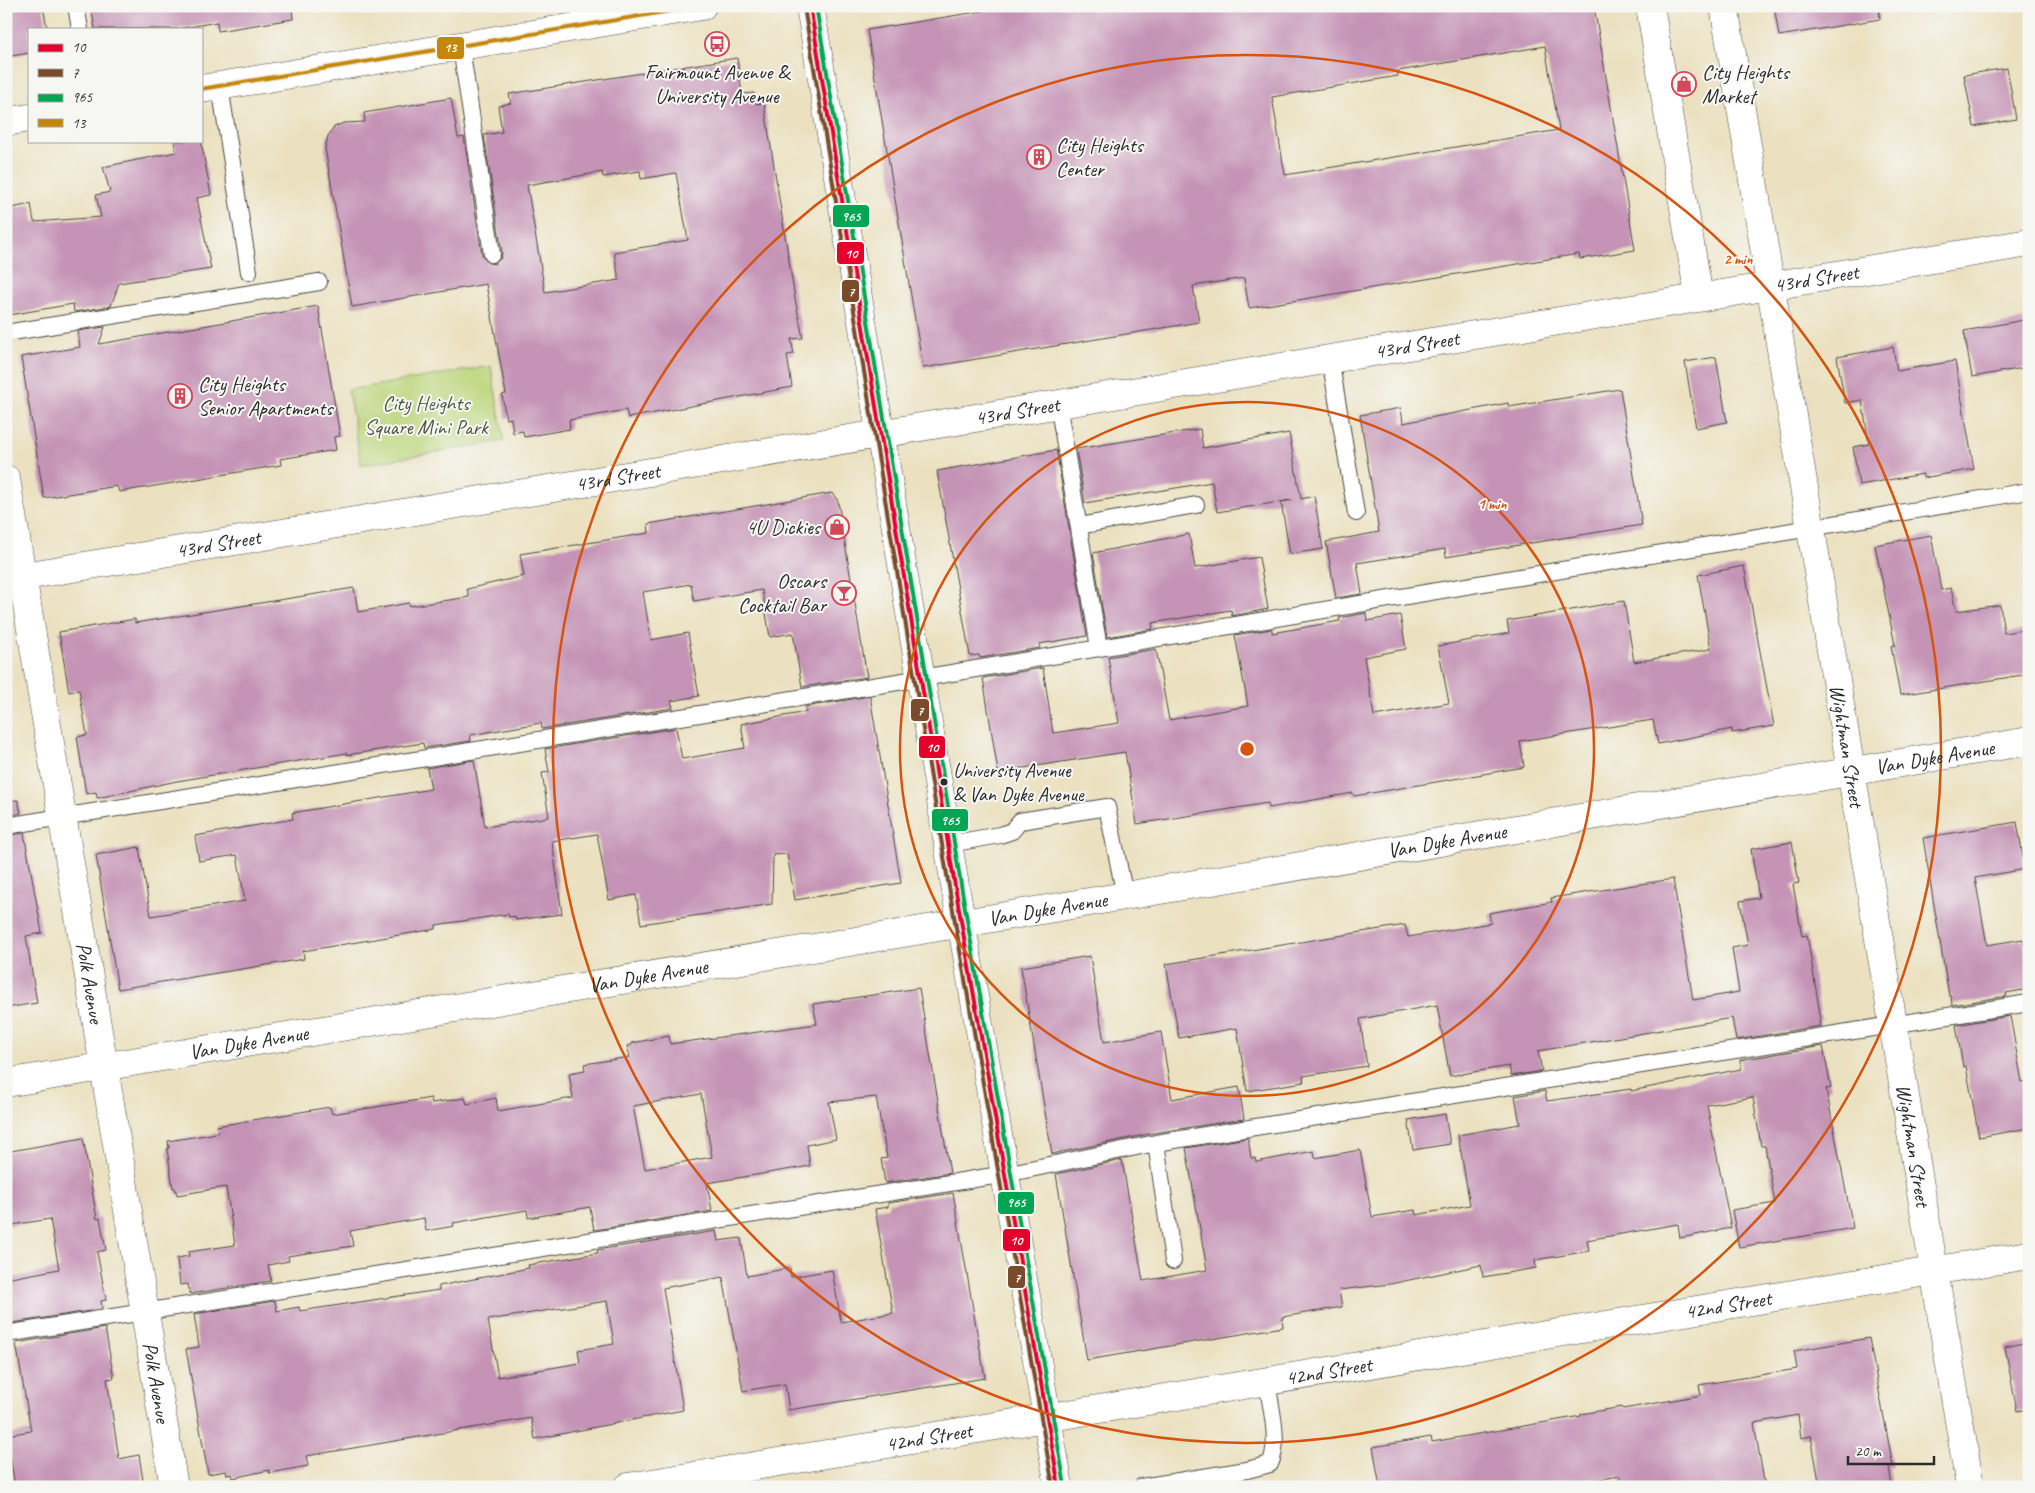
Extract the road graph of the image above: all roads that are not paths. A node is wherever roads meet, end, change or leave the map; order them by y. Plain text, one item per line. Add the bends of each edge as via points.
1 (76, 6) edge
2 (702, 6) edge
3 (810, 6) edge
4 (1650, 6) edge
5 (1724, 6) edge
6 (660, 10) edge
7 (80, 28) edge
8 (461, 47) junction
9 (211, 88) edge
10 (28, 118) edge
11 (6, 122) edge
12 (2029, 243) edge
13 (492, 254) dead end
14 (249, 272) dead end
15 (319, 282) dead end
16 (1769, 286) junction
17 (1699, 297) junction
18 (6, 333) edge
19 (1330, 358) junction
20 (1058, 403) junction
21 (881, 432) junction
22 (6, 479) edge
23 (2029, 491) edge
24 (1196, 506) dead end
25 (1356, 513) dead end
26 (1079, 526) junction
27 (1810, 527) junction
28 (14, 578) edge
29 (1099, 648) junction
30 (922, 678) junction
31 (2029, 741) edge
32 (1850, 772) junction
33 (62, 816) junction
34 (6, 826) edge
35 (949, 844) junction
36 (1126, 896) junction
37 (962, 923) junction
38 (2029, 1003) edge
39 (1893, 1026) junction
40 (104, 1066) junction
41 (6, 1083) edge
42 (1156, 1143) junction
43 (1006, 1174) junction
44 (2029, 1256) edge
45 (1173, 1261) dead end
46 (1934, 1271) junction
47 (145, 1310) junction
48 (6, 1334) edge
49 (1267, 1381) junction
50 (1048, 1418) junction
51 (174, 1487) edge
52 (628, 1487) edge
53 (1059, 1487) edge
54 (1141, 1487) edge
55 (1970, 1487) edge

1 - 7 lane
2 - 6 main road
3 - 21 main road
4 - 17 main road
5 - 16 main road, Wightman Street
6 - 8 main road
8 - 9 main road
8 - 13 lane
9 - 14 lane
10 - 11 main road
12 - 16 main road, 43rd Street
15 - 18 lane
16 - 17 main road, 43rd Street
16 - 27 main road, Wightman Street
17 - 19 main road, 43rd Street
19 - 20 main road, 43rd Street
19 - 25 lane
20 - 21 main road, 43rd Street
20 - 26 lane
21 - 28 main road, 43rd Street
21 - 30 main road
22 - 28 main road, Polk Avenue
23 - 27 lane
24 - 26 lane
26 - 29 lane
27 - 29 lane
27 - 32 main road, Wightman Street
28 - 33 main road, Polk Avenue
29 - 30 lane
30 - 33 lane
30 - 35 main road
31 - 32 main road, Van Dyke Avenue
32 - 36 main road, Van Dyke Avenue
32 - 39 main road, Wightman Street
33 - 34 lane
33 - 40 main road, Polk Avenue
35 - 36 lane via 1000,835 1012,831 1020,821 1107,807
35 - 37 main road
36 - 37 main road, Van Dyke Avenue
37 - 40 main road, Van Dyke Avenue
37 - 43 main road
38 - 39 lane
39 - 42 lane
39 - 46 main road, Wightman Street
40 - 41 main road, Van Dyke Avenue
40 - 47 main road, Polk Avenue
42 - 43 lane
42 - 45 lane
43 - 47 lane
43 - 50 main road
44 - 46 main road, 42nd Street
46 - 49 main road, 42nd Street
46 - 55 main road, Wightman Street
47 - 48 lane
47 - 51 main road, Polk Avenue
49 - 50 main road, 42nd Street
49 - 54 lane via 1275,1440 1270,1464
50 - 52 main road, 42nd Street
50 - 53 main road

